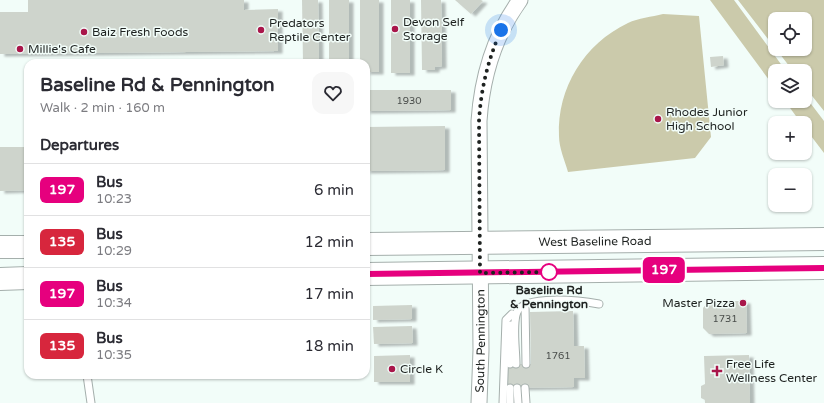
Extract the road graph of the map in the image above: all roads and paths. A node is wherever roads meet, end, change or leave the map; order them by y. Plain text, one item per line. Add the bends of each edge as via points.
1 (520, 0) edge
2 (824, 239) edge
3 (370, 244) edge
4 (479, 244) junction
5 (0, 247) edge
6 (24, 247) edge
7 (824, 268) edge
8 (480, 273) junction
9 (370, 274) edge
10 (24, 278) edge
11 (0, 279) edge
12 (525, 304) junction
13 (599, 304) dead end
14 (515, 312) junction
15 (513, 364) dead end
16 (526, 364) dead end
17 (88, 379) edge
18 (525, 388) dead end
19 (91, 403) edge
20 (479, 403) edge
21 (503, 403) edge
22 (510, 403) edge
23 (518, 403) edge
24 (526, 403) edge

1 - 4 street, South Pennington via 501,30 483,80 479,121
2 - 4 main road, West Baseline Road
3 - 4 main road, West Baseline Road
4 - 8 street, South Pennington
5 - 6 main road
7 - 8 main road
8 - 9 main road
8 - 20 street, South Pennington
10 - 11 main road
12 - 13 lane via 538,301 582,300
12 - 14 lane
12 - 16 lane
14 - 15 lane
14 - 21 lane via 506,320
17 - 19 lane
18 - 24 lane
22 - 23 lane via 513,388

